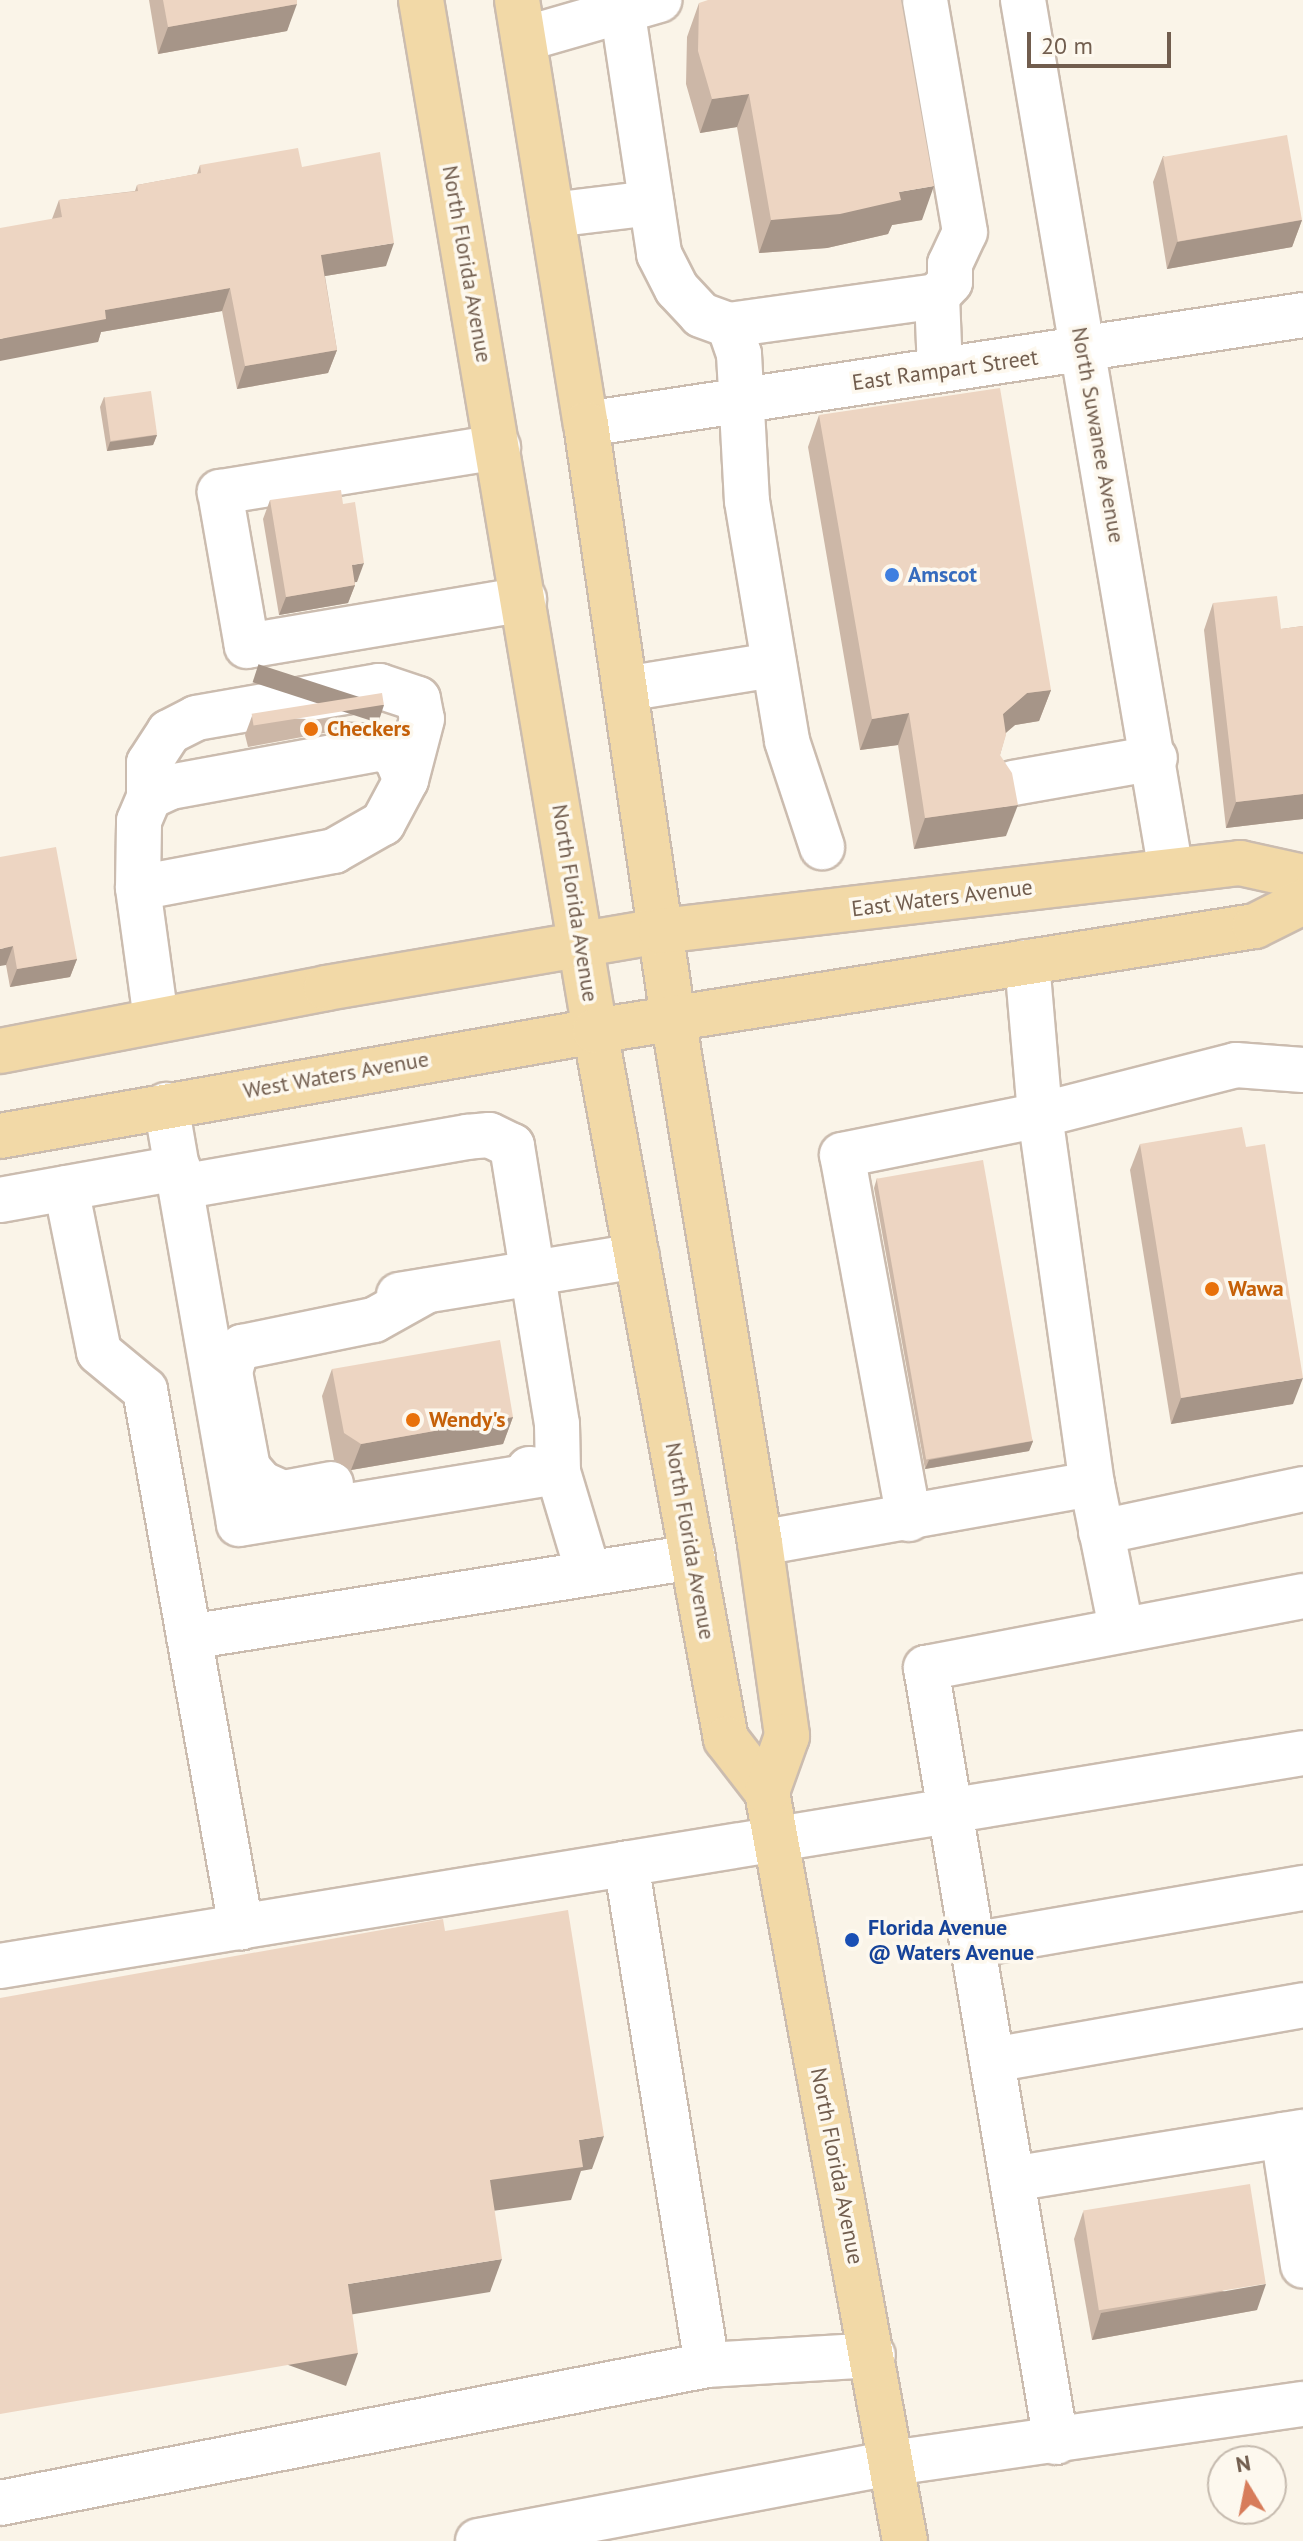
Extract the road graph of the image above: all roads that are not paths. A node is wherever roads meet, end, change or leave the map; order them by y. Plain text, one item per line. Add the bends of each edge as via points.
1 (421, 0) edge
2 (925, 0) edge
3 (1023, 0) edge
4 (640, 4) edge
5 (520, 20) edge
6 (651, 203) junction
7 (552, 215) junction
8 (937, 296) junction
9 (1303, 315) edge
10 (729, 325) junction
11 (1083, 350) junction
12 (940, 370) junction
13 (741, 400) junction
14 (586, 424) junction
15 (498, 447) junction
16 (524, 599) junction
17 (774, 665) junction
18 (625, 689) junction
19 (1155, 758) junction
20 (406, 780) junction
21 (1013, 783) edge
22 (149, 797) junction
23 (822, 847) dead end
24 (1171, 871) junction
25 (1303, 877) edge
26 (138, 888) junction
27 (1303, 902) edge
28 (661, 931) junction
29 (581, 944) junction
30 (1027, 962) junction
31 (673, 1018) junction
32 (156, 1020) junction
33 (595, 1031) junction
34 (0, 1051) edge
35 (1303, 1070) edge
36 (166, 1105) junction
37 (1040, 1115) junction
38 (0, 1136) edge
39 (179, 1178) junction
40 (66, 1188) junction
41 (0, 1200) edge
42 (637, 1256) junction
43 (533, 1272) junction
44 (426, 1291) junction
45 (204, 1329) junction
46 (558, 1472) junction
47 (1092, 1484) junction
48 (1303, 1489) edge
49 (909, 1519) junction
50 (1101, 1532) junction
51 (760, 1543) junction
52 (693, 1557) junction
53 (588, 1572) junction
54 (1303, 1596) edge
55 (1121, 1628) junction
56 (189, 1637) junction
57 (1303, 1753) edge
58 (767, 1792) junction
59 (950, 1814) junction
60 (775, 1837) junction
61 (626, 1863) junction
62 (1303, 1888) edge
63 (241, 1927) junction
64 (972, 1945) junction
65 (0, 1966) edge
66 (1303, 2005) edge
67 (992, 2060) junction
68 (1293, 2133) edge
69 (1012, 2179) junction
70 (1302, 2258) edge
71 (873, 2355) junction
72 (707, 2365) junction
73 (1303, 2404) edge
74 (1056, 2442) junction
75 (892, 2463) junction
76 (0, 2503) edge
77 (478, 2541) edge
78 (905, 2541) edge

1 - 15 main road, North Florida Avenue
2 - 8 street via 965,232 950,264 950,282
3 - 11 street, North Suwanee Avenue
4 - 5 street
4 - 6 street
5 - 7 main road, North Florida Avenue
6 - 7 street
6 - 10 street via 659,254 677,289 701,315
7 - 14 main road, North Florida Avenue
8 - 10 street
8 - 12 street
9 - 11 street, East Rampart Street
10 - 13 street via 739,354
11 - 12 street, East Rampart Street
11 - 19 street, North Suwanee Avenue
12 - 13 street, East Rampart Street
13 - 14 street, East Rampart Street
13 - 17 street via 747,501
14 - 18 main road, North Florida Avenue
15 - 16 main road, North Florida Avenue
15 - 16 street via 220,492 247,646
16 - 29 main road, North Florida Avenue
17 - 18 street
17 - 23 street via 787,741
18 - 28 main road, North Florida Avenue
19 - 21 street
19 - 24 street, North Suwanee Avenue
20 - 22 street via 396,757 382,748 170,787
20 - 22 street via 422,719 418,699 379,686 196,718 169,732 149,763
20 - 26 street via 383,823 334,851
22 - 26 street via 139,821
24 - 25 main road, East Waters Avenue via 1240,863
24 - 28 main road, East Waters Avenue
26 - 32 street
27 - 30 main road via 1255,926
28 - 29 main road, East Waters Avenue
28 - 31 main road, North Florida Avenue
29 - 32 main road
29 - 33 main road, North Florida Avenue
30 - 31 main road
30 - 37 street
31 - 33 main road, West Waters Avenue
31 - 51 main road, North Florida Avenue
32 - 34 main road
33 - 36 main road, West Waters Avenue
33 - 42 main road, North Florida Avenue
35 - 37 street via 1236,1065
36 - 38 main road, West Waters Avenue
36 - 39 street
37 - 47 street
37 - 49 street via 842,1155
39 - 40 street
39 - 43 street via 489,1135 512,1146
39 - 45 street
40 - 41 street
40 - 56 street via 99,1352 145,1390
42 - 43 street
42 - 52 main road, North Florida Avenue
43 - 44 street
43 - 46 street via 557,1424
44 - 45 street
44 - 46 street via 374,1320 242,1347 230,1372 248,1468 261,1483 283,1493 458,1461
45 - 46 street via 239,1524
46 - 53 street
47 - 49 street
47 - 50 street
48 - 50 street
49 - 51 street
50 - 55 street
51 - 58 main road, North Florida Avenue via 787,1736
52 - 53 street
52 - 58 main road, North Florida Avenue via 726,1739
53 - 56 street
54 - 55 street
55 - 59 street via 926,1668
56 - 63 street
57 - 59 street
58 - 60 main road, North Florida Avenue
59 - 60 street
59 - 64 street
60 - 61 street
60 - 71 main road, North Florida Avenue
61 - 63 street
61 - 72 street
62 - 64 street
63 - 65 street
64 - 67 street
66 - 67 street
67 - 69 street
68 - 69 street
68 - 70 street
69 - 74 street
71 - 72 street
71 - 75 main road, North Florida Avenue
72 - 76 street
73 - 74 street
74 - 75 street
75 - 77 street
75 - 78 main road, North Florida Avenue

